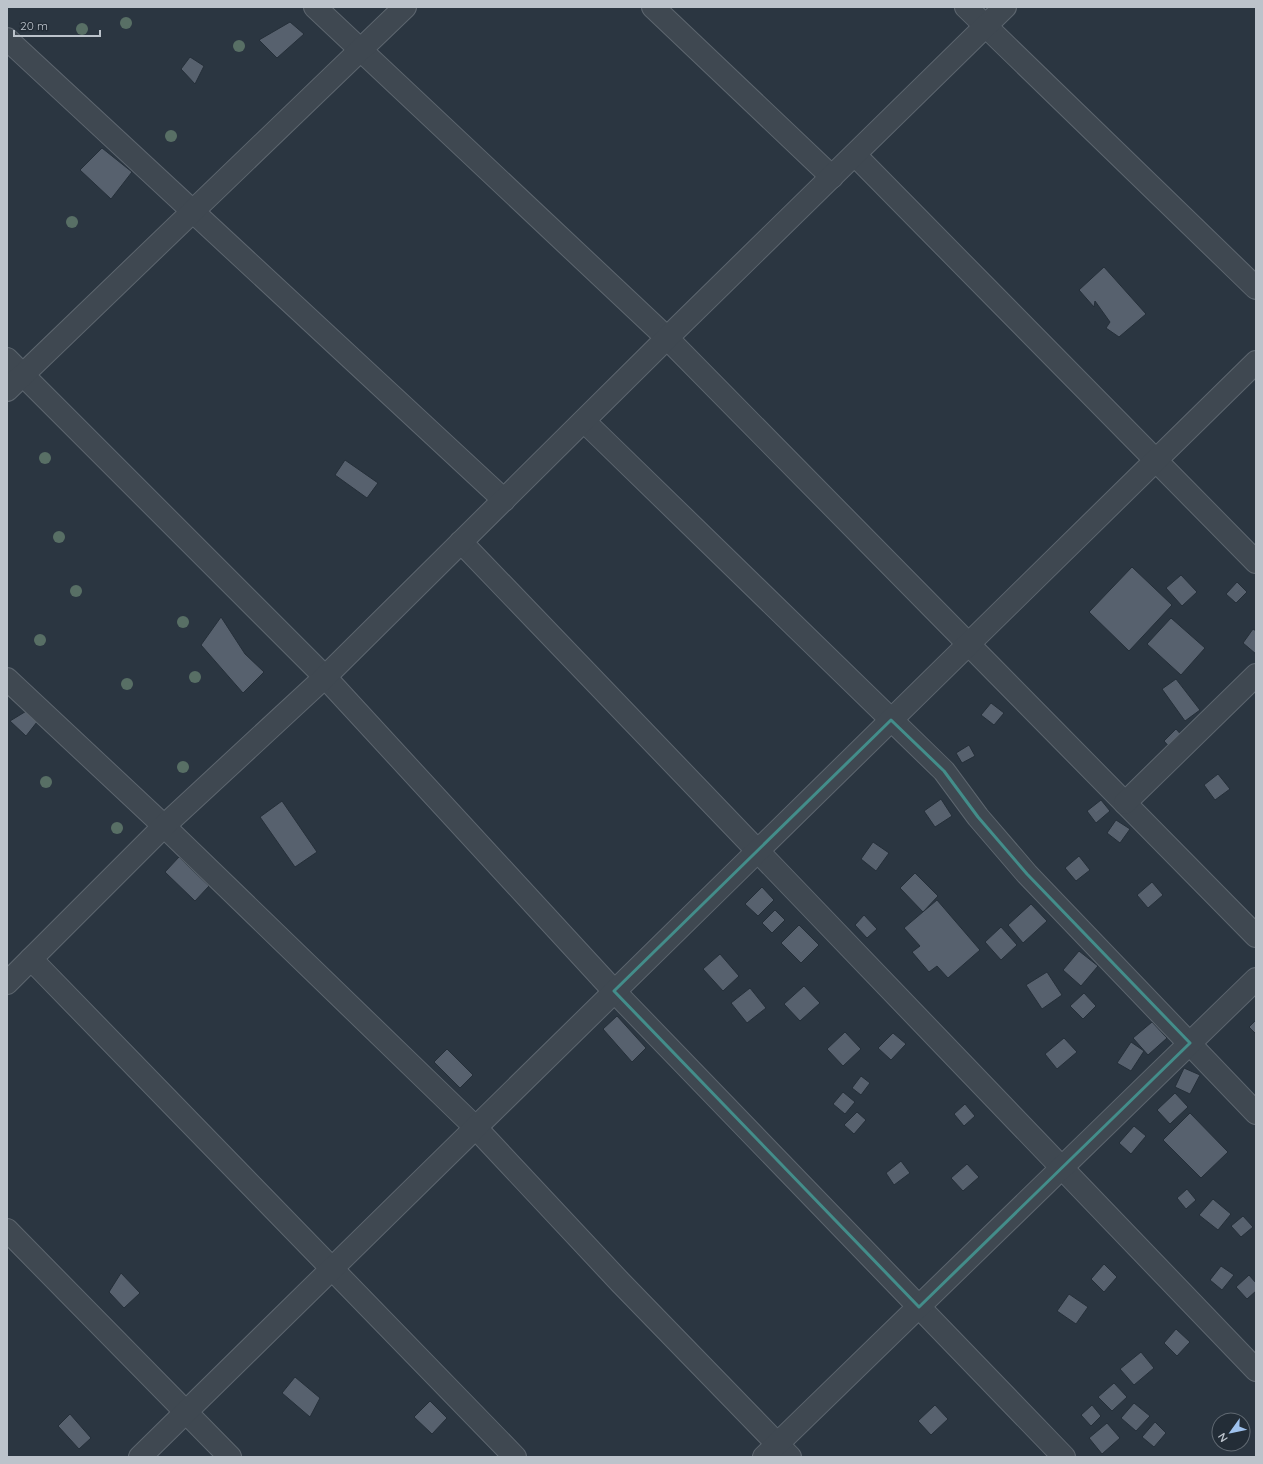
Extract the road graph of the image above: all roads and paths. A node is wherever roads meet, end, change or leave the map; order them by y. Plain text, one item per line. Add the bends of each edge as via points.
1 (314, 7) edge
2 (405, 7) edge
3 (653, 7) edge
4 (966, 7) edge
5 (1005, 7) edge
6 (985, 25) junction
7 (7, 39) edge
8 (360, 50) junction
9 (855, 155) junction
10 (832, 177) junction
11 (193, 211) junction
12 (1256, 288) edge
13 (667, 338) junction
14 (7, 359) edge
15 (1256, 362) edge
16 (23, 374) junction
17 (7, 390) edge
18 (584, 421) junction
19 (1155, 460) junction
20 (504, 500) junction
21 (461, 542) junction
22 (1256, 562) edge
23 (968, 644) junction
24 (1256, 675) edge
25 (325, 677) junction
26 (7, 679) edge
27 (891, 720) junction
28 (1125, 803) junction
29 (164, 826) junction
30 (757, 851) junction
31 (1256, 936) edge
32 (31, 959) junction
33 (1256, 979) edge
34 (7, 983) edge
35 (614, 991) junction
36 (1190, 1044) junction
37 (1256, 1113) edge
38 (475, 1127) junction
39 (1062, 1168) junction
40 (7, 1230) edge
41 (332, 1268) junction
42 (919, 1306) junction
43 (1256, 1370) edge
44 (185, 1412) junction
45 (777, 1453) edge
46 (140, 1457) edge
47 (230, 1457) edge
48 (515, 1457) edge
49 (1064, 1457) edge

1 - 8 street
2 - 8 street
3 - 10 street
4 - 6 street
5 - 6 street
6 - 9 street
6 - 12 street
7 - 11 street
8 - 11 street
8 - 13 street
9 - 10 street
9 - 19 street
10 - 13 street
11 - 16 street
11 - 20 street
13 - 18 street
13 - 23 street
14 - 16 street
15 - 19 street
16 - 17 street
16 - 25 street
18 - 20 street
18 - 27 street
19 - 22 street
19 - 23 street
20 - 21 street
21 - 25 street
21 - 30 street
23 - 27 street
23 - 28 street
24 - 28 street
25 - 29 street
25 - 35 street
26 - 29 street
27 - 30 street
27 - 36 street via 944,771 978,817 1027,874
28 - 31 street
29 - 32 street
29 - 38 street
30 - 35 street
30 - 39 street
32 - 34 street
32 - 41 street
33 - 36 street
35 - 38 street
35 - 42 street
36 - 37 street
36 - 39 street
38 - 41 street
38 - 45 street
39 - 42 street
39 - 43 street
40 - 44 street
41 - 44 street
41 - 48 street
42 - 45 street
42 - 49 street
44 - 46 street
44 - 47 street

